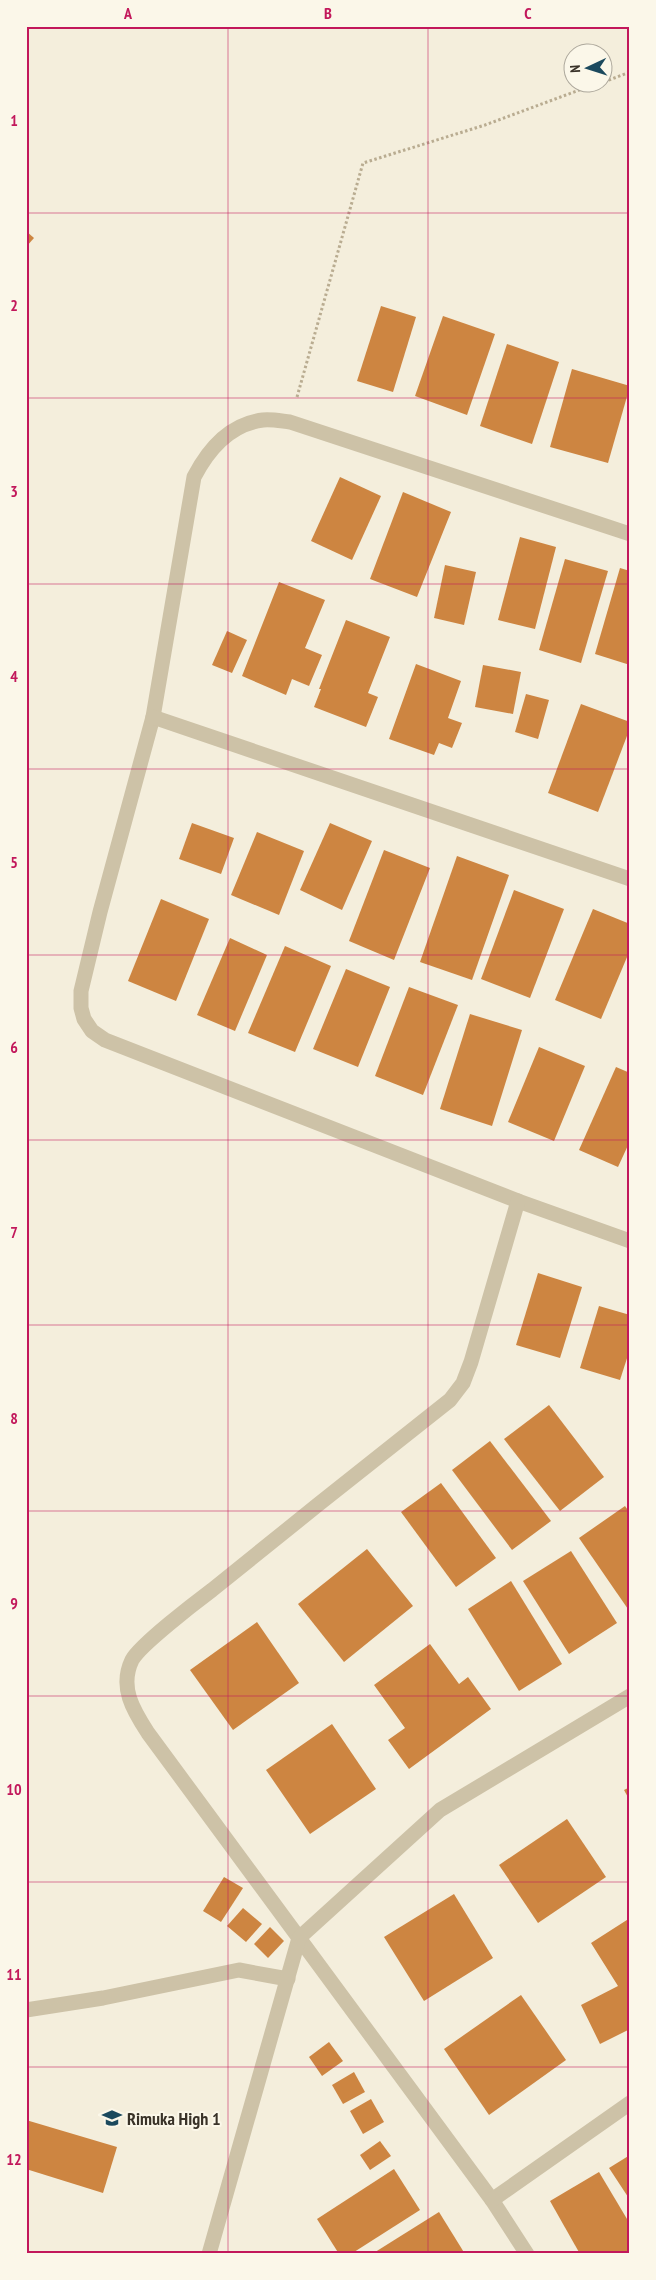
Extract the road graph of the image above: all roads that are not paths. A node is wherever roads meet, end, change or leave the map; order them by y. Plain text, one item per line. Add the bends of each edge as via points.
1 (630, 534) edge
2 (153, 717) junction
3 (630, 879) edge
4 (518, 1202) junction
5 (630, 1241) edge
6 (630, 1696) edge
7 (300, 1938) junction
8 (288, 1979) junction
9 (26, 2010) edge
10 (630, 2103) edge
11 (492, 2200) junction
12 (209, 2254) edge
13 (527, 2254) edge

1 - 2 street via 290,422 262,420 220,439 194,477
2 - 3 street
2 - 4 street via 81,991 84,1019 92,1031 105,1040
4 - 5 street
4 - 7 street via 471,1362 463,1383 450,1400 189,1608 133,1658 126,1682 131,1708
6 - 7 street via 440,1810
7 - 8 street
7 - 11 street
8 - 9 street via 239,1970
8 - 12 street
10 - 11 street
11 - 13 street

